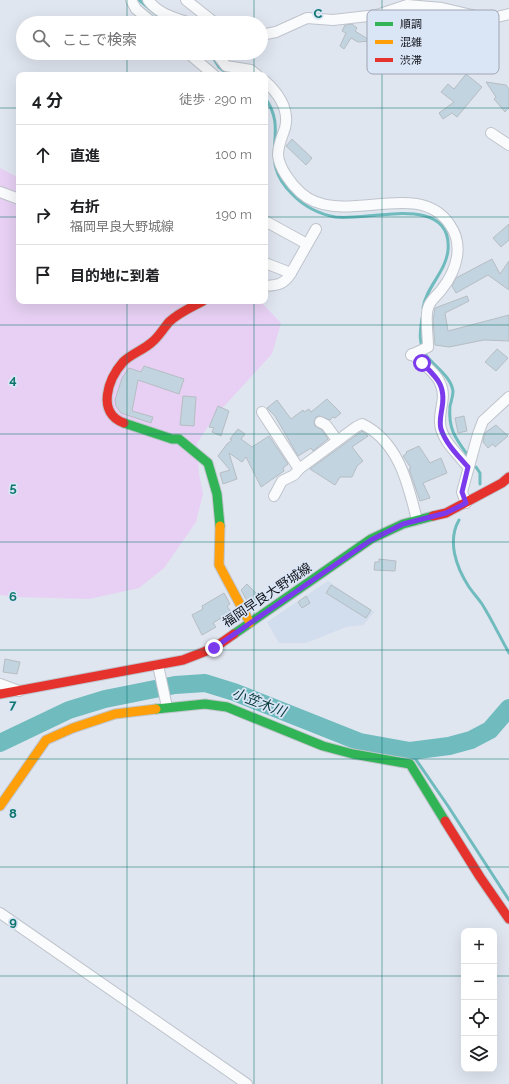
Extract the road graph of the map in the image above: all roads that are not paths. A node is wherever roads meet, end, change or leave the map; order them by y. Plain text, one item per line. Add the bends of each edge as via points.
1 (131, 0) edge
2 (148, 0) edge
3 (186, 0) edge
4 (392, 10) edge
5 (451, 10) edge
6 (509, 14) edge
7 (145, 16) edge
8 (171, 16) edge
9 (206, 16) edge
10 (367, 16) edge
11 (499, 17) edge
12 (268, 34) edge
13 (196, 60) edge
14 (221, 60) edge
15 (210, 72) edge
16 (240, 72) edge
17 (268, 84) edge
18 (491, 133) dead end
19 (508, 142) edge
20 (0, 192) edge
21 (16, 198) edge
22 (268, 223) edge
23 (316, 229) dead end
24 (307, 244) junction
25 (268, 264) edge
26 (290, 273) junction
27 (268, 286) edge
28 (198, 304) edge
29 (509, 397) edge
30 (262, 412) dead end
31 (320, 422) dead end
32 (337, 440) junction
33 (468, 467) junction
34 (299, 469) junction
35 (509, 477) edge
36 (274, 496) dead end
37 (466, 503) junction
38 (417, 520) junction
39 (250, 623) junction
40 (158, 665) junction
41 (0, 684) edge
42 (19, 691) junction
43 (0, 694) edge
44 (167, 707) junction
45 (0, 806) edge
46 (0, 912) edge
47 (509, 919) edge
48 (247, 1084) edge

1 - 7 street via 136,9
2 - 8 street
3 - 9 street
4 - 5 street via 407,5
6 - 11 street
10 - 12 street via 333,20 307,18
13 - 15 street
14 - 16 street via 226,66
17 - 33 street via 283,102 285,114 285,127 278,156 281,167 301,193 312,201 331,207 416,203 441,214 455,233 458,245 453,273 427,308 428,347 413,354 440,381 444,398 441,429 446,440
18 - 19 street
20 - 21 street
22 - 24 street
23 - 24 street
24 - 26 street
25 - 26 street
26 - 27 street via 281,285
28 - 39 street via 170,322 152,343 124,361 114,374 106,400 108,410 116,420 172,439 179,439 208,463 220,514 219,565
29 - 33 street via 483,421
30 - 34 street
31 - 32 street via 326,425
32 - 34 street
32 - 38 street via 362,424 375,430 387,442 398,460 410,491
33 - 37 street via 462,492
34 - 36 street via 294,475 282,481
35 - 37 street, 福岡早良大野城線
37 - 38 street, 福岡早良大野城線 via 446,513
38 - 39 street, 福岡早良大野城線 via 371,540
39 - 40 street, 福岡早良大野城線 via 214,648 183,660
40 - 42 street, 福岡早良大野城線
40 - 44 street
41 - 42 street
42 - 43 street, 福岡早良大野城線
44 - 45 street via 115,714 46,740
44 - 47 street via 205,704 228,707 323,746 410,764
46 - 48 street

